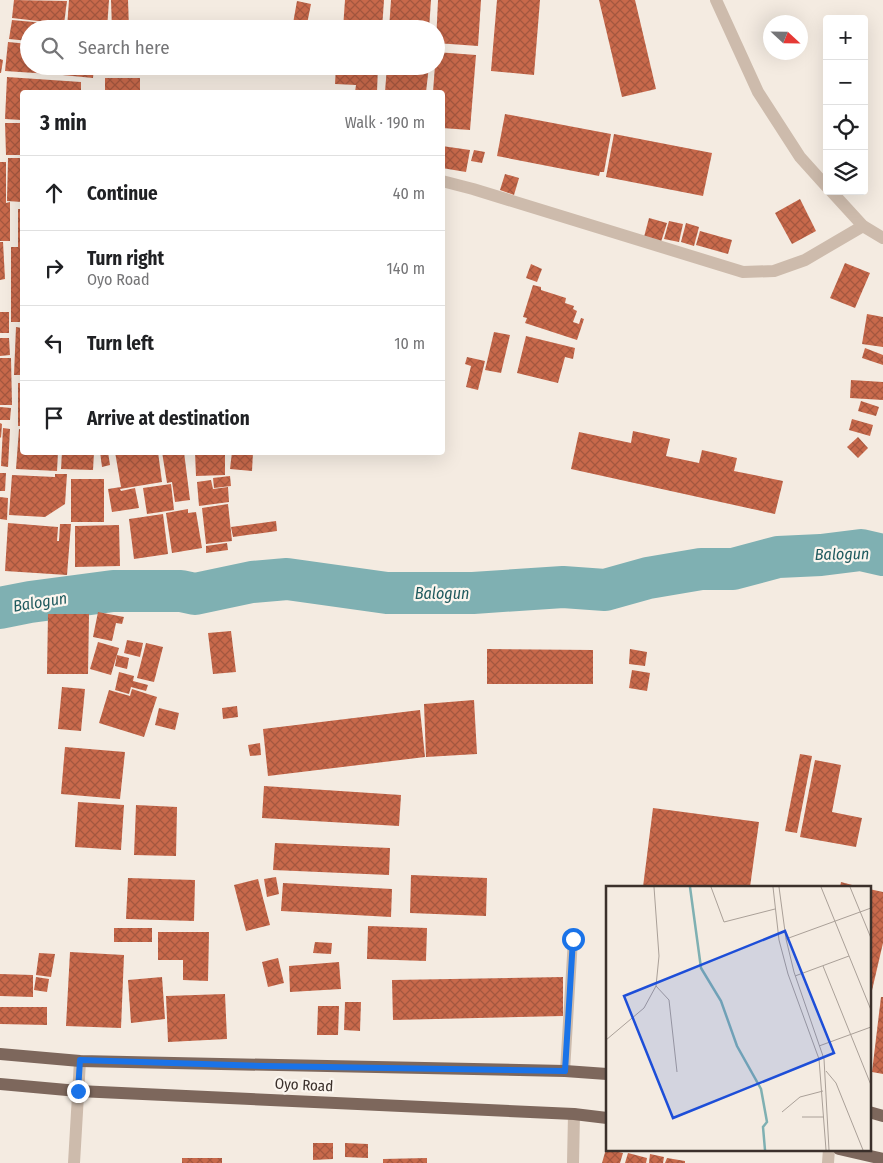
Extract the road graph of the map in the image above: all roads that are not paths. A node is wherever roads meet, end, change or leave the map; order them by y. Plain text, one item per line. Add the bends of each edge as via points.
1 (716, 0) edge
2 (445, 182) edge
3 (823, 183) edge
4 (835, 195) edge
5 (863, 226) junction
6 (883, 238) edge
7 (573, 939) dead end
8 (0, 1054) edge
9 (80, 1060) junction
10 (565, 1071) junction
11 (606, 1074) edge
12 (0, 1084) edge
13 (78, 1091) junction
14 (870, 1112) edge
15 (574, 1114) junction
16 (883, 1116) edge
17 (606, 1118) edge
18 (829, 1150) edge
19 (843, 1150) edge
20 (883, 1159) edge
21 (74, 1163) edge
22 (573, 1163) edge
23 (828, 1163) edge

1 - 3 street via 758,92 800,157
2 - 5 street via 743,272 774,271 805,260
4 - 5 street
5 - 6 street
7 - 10 lane
8 - 9 main road, Oyo Road
9 - 10 main road, Oyo Road
9 - 13 street
10 - 11 main road, Oyo Road
12 - 13 main road, Oyo Road
13 - 15 main road, Oyo Road
13 - 21 street
14 - 16 main road
15 - 17 main road, Oyo Road
15 - 22 street
18 - 23 street
19 - 20 main road

